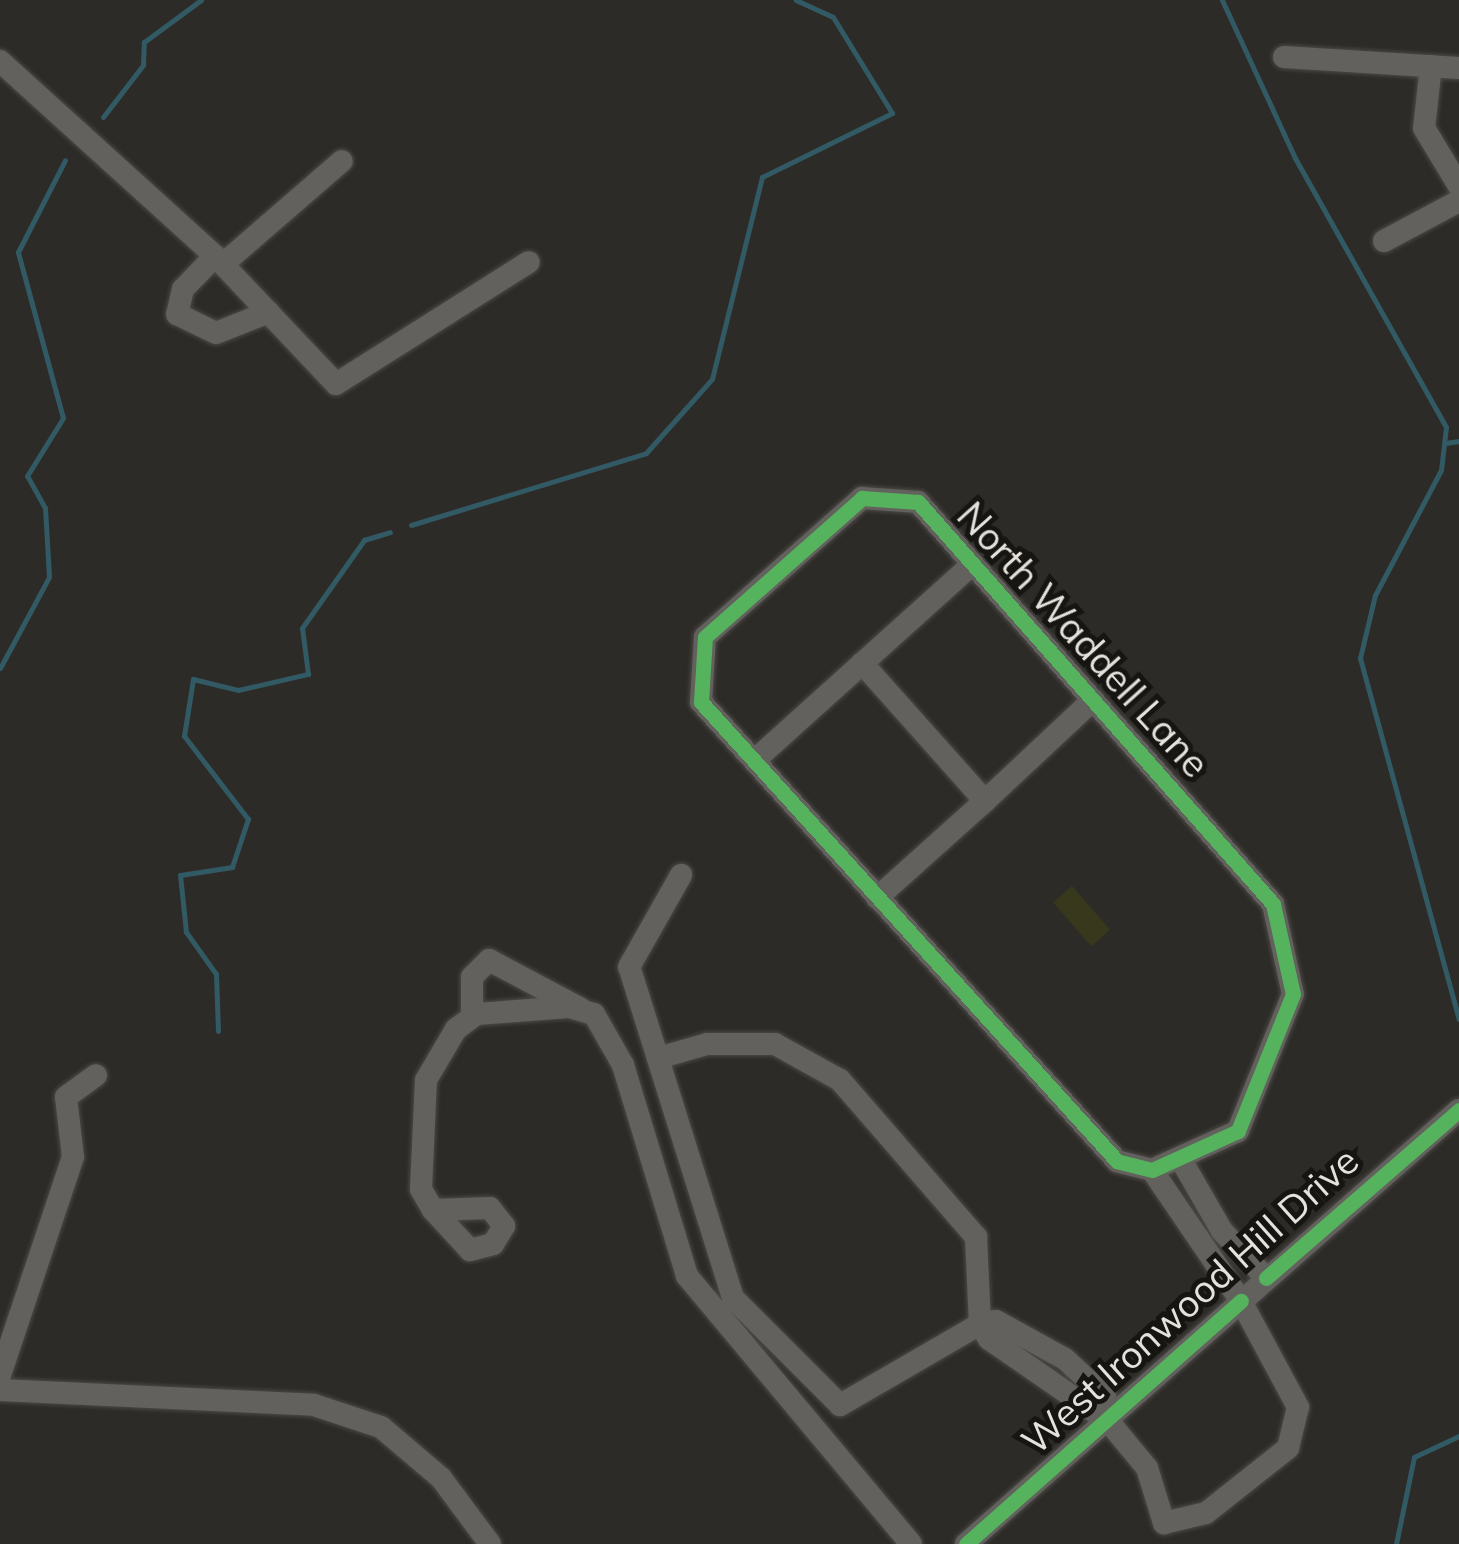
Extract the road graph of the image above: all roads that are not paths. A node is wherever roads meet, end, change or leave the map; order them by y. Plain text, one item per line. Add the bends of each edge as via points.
1 (1284, 58) dead end
2 (0, 61) edge
3 (1431, 66) junction
4 (1459, 68) edge
5 (342, 161) dead end
6 (1459, 186) edge
7 (1459, 202) edge
8 (1384, 242) dead end
9 (219, 260) junction
10 (528, 262) dead end
11 (269, 312) junction
12 (973, 564) junction
13 (862, 663) junction
14 (1093, 700) junction
15 (754, 760) junction
16 (986, 801) junction
17 (681, 875) dead end
18 (877, 898) junction
19 (581, 1009) junction
20 (472, 1016) junction
21 (658, 1058) junction
22 (96, 1075) dead end
23 (1458, 1111) edge
24 (1180, 1158) junction
25 (1152, 1170) junction
26 (433, 1210) dead end
27 (1266, 1278) junction
28 (1241, 1301) junction
29 (979, 1317) junction
30 (0, 1375) edge
31 (0, 1390) edge
32 (1110, 1422) junction
33 (981, 1540) edge
34 (490, 1544) edge
35 (911, 1544) edge

1 - 3 street
2 - 9 street
3 - 4 street
3 - 6 street via 1424,128
5 - 9 street
7 - 8 street
9 - 11 street
9 - 11 street via 183,289 178,314 216,333
10 - 11 street via 336,384
12 - 13 street
12 - 14 street, North Waddell Lane
12 - 15 street, North Waddell Lane via 918,502 862,498 706,637 701,702
13 - 15 street
13 - 16 street
14 - 16 street
14 - 24 street, North Waddell Lane via 1273,904 1293,994 1238,1131
15 - 18 street, North Waddell Lane
16 - 18 street
17 - 21 street via 630,958
18 - 25 street, North Waddell Lane via 1117,1162
19 - 20 street
19 - 20 street via 489,960 472,977
19 - 35 street via 615,1042 687,1276
20 - 26 street via 426,1080 420,1180
21 - 29 street via 707,1044 775,1044 840,1080 976,1237
21 - 29 street via 722,1280 840,1405
22 - 30 street via 66,1097 73,1157
23 - 27 street, West Ironwood Hill Drive
24 - 25 street, North Waddell Lane
24 - 27 street via 1222,1231
25 - 28 street
27 - 28 street, West Ironwood Hill Drive
28 - 32 street, West Ironwood Hill Drive
28 - 32 street via 1298,1407 1288,1448 1206,1513 1164,1523 1147,1468
29 - 32 street via 996,1321 1036,1353
31 - 34 street via 314,1405 381,1427 441,1478
32 - 33 street, West Ironwood Hill Drive

